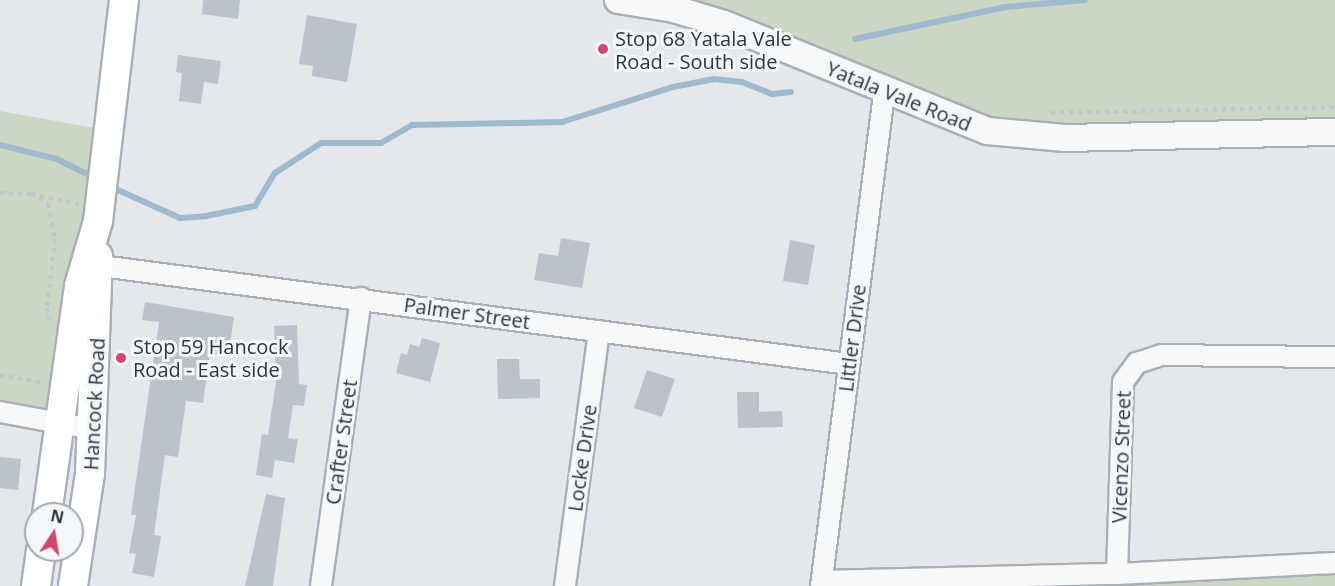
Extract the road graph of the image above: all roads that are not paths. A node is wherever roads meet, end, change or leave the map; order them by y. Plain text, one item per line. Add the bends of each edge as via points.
1 (124, 0) edge
2 (141, 0) edge
3 (618, 0) edge
4 (884, 91) junction
5 (114, 92) junction
6 (1335, 132) edge
7 (92, 265) junction
8 (361, 298) junction
9 (598, 331) junction
10 (1335, 357) edge
11 (849, 364) junction
12 (0, 412) edge
13 (60, 423) junction
14 (93, 429) junction
15 (49, 502) edge
16 (39, 562) edge
17 (1335, 562) edge
18 (1117, 574) junction
19 (822, 584) edge
20 (36, 586) edge
21 (73, 586) edge
22 (321, 586) edge
23 (565, 586) edge

1 - 5 main road, Hancock Road
2 - 5 main road, Hancock Road via 125,69
3 - 4 street, Yatala Vale Road via 674,9 724,24
4 - 6 street, Yatala Vale Road via 951,120 1020,136
4 - 11 street, Littler Drive
5 - 7 main road, Hancock Road
7 - 8 street, Palmer Street
7 - 13 main road, Hancock Road via 73,333
7 - 14 main road, Hancock Road
8 - 9 street, Palmer Street
8 - 22 street, Crafter Street
9 - 11 street, Palmer Street
9 - 23 street, Locke Drive
10 - 18 street, Vicenzo Street via 1162,355 1137,363 1123,382
11 - 19 street, Littler Drive
12 - 13 street
13 - 14 street
13 - 15 main road, Hancock Road
14 - 21 main road, Hancock Road
16 - 20 main road
17 - 18 street
18 - 19 street

